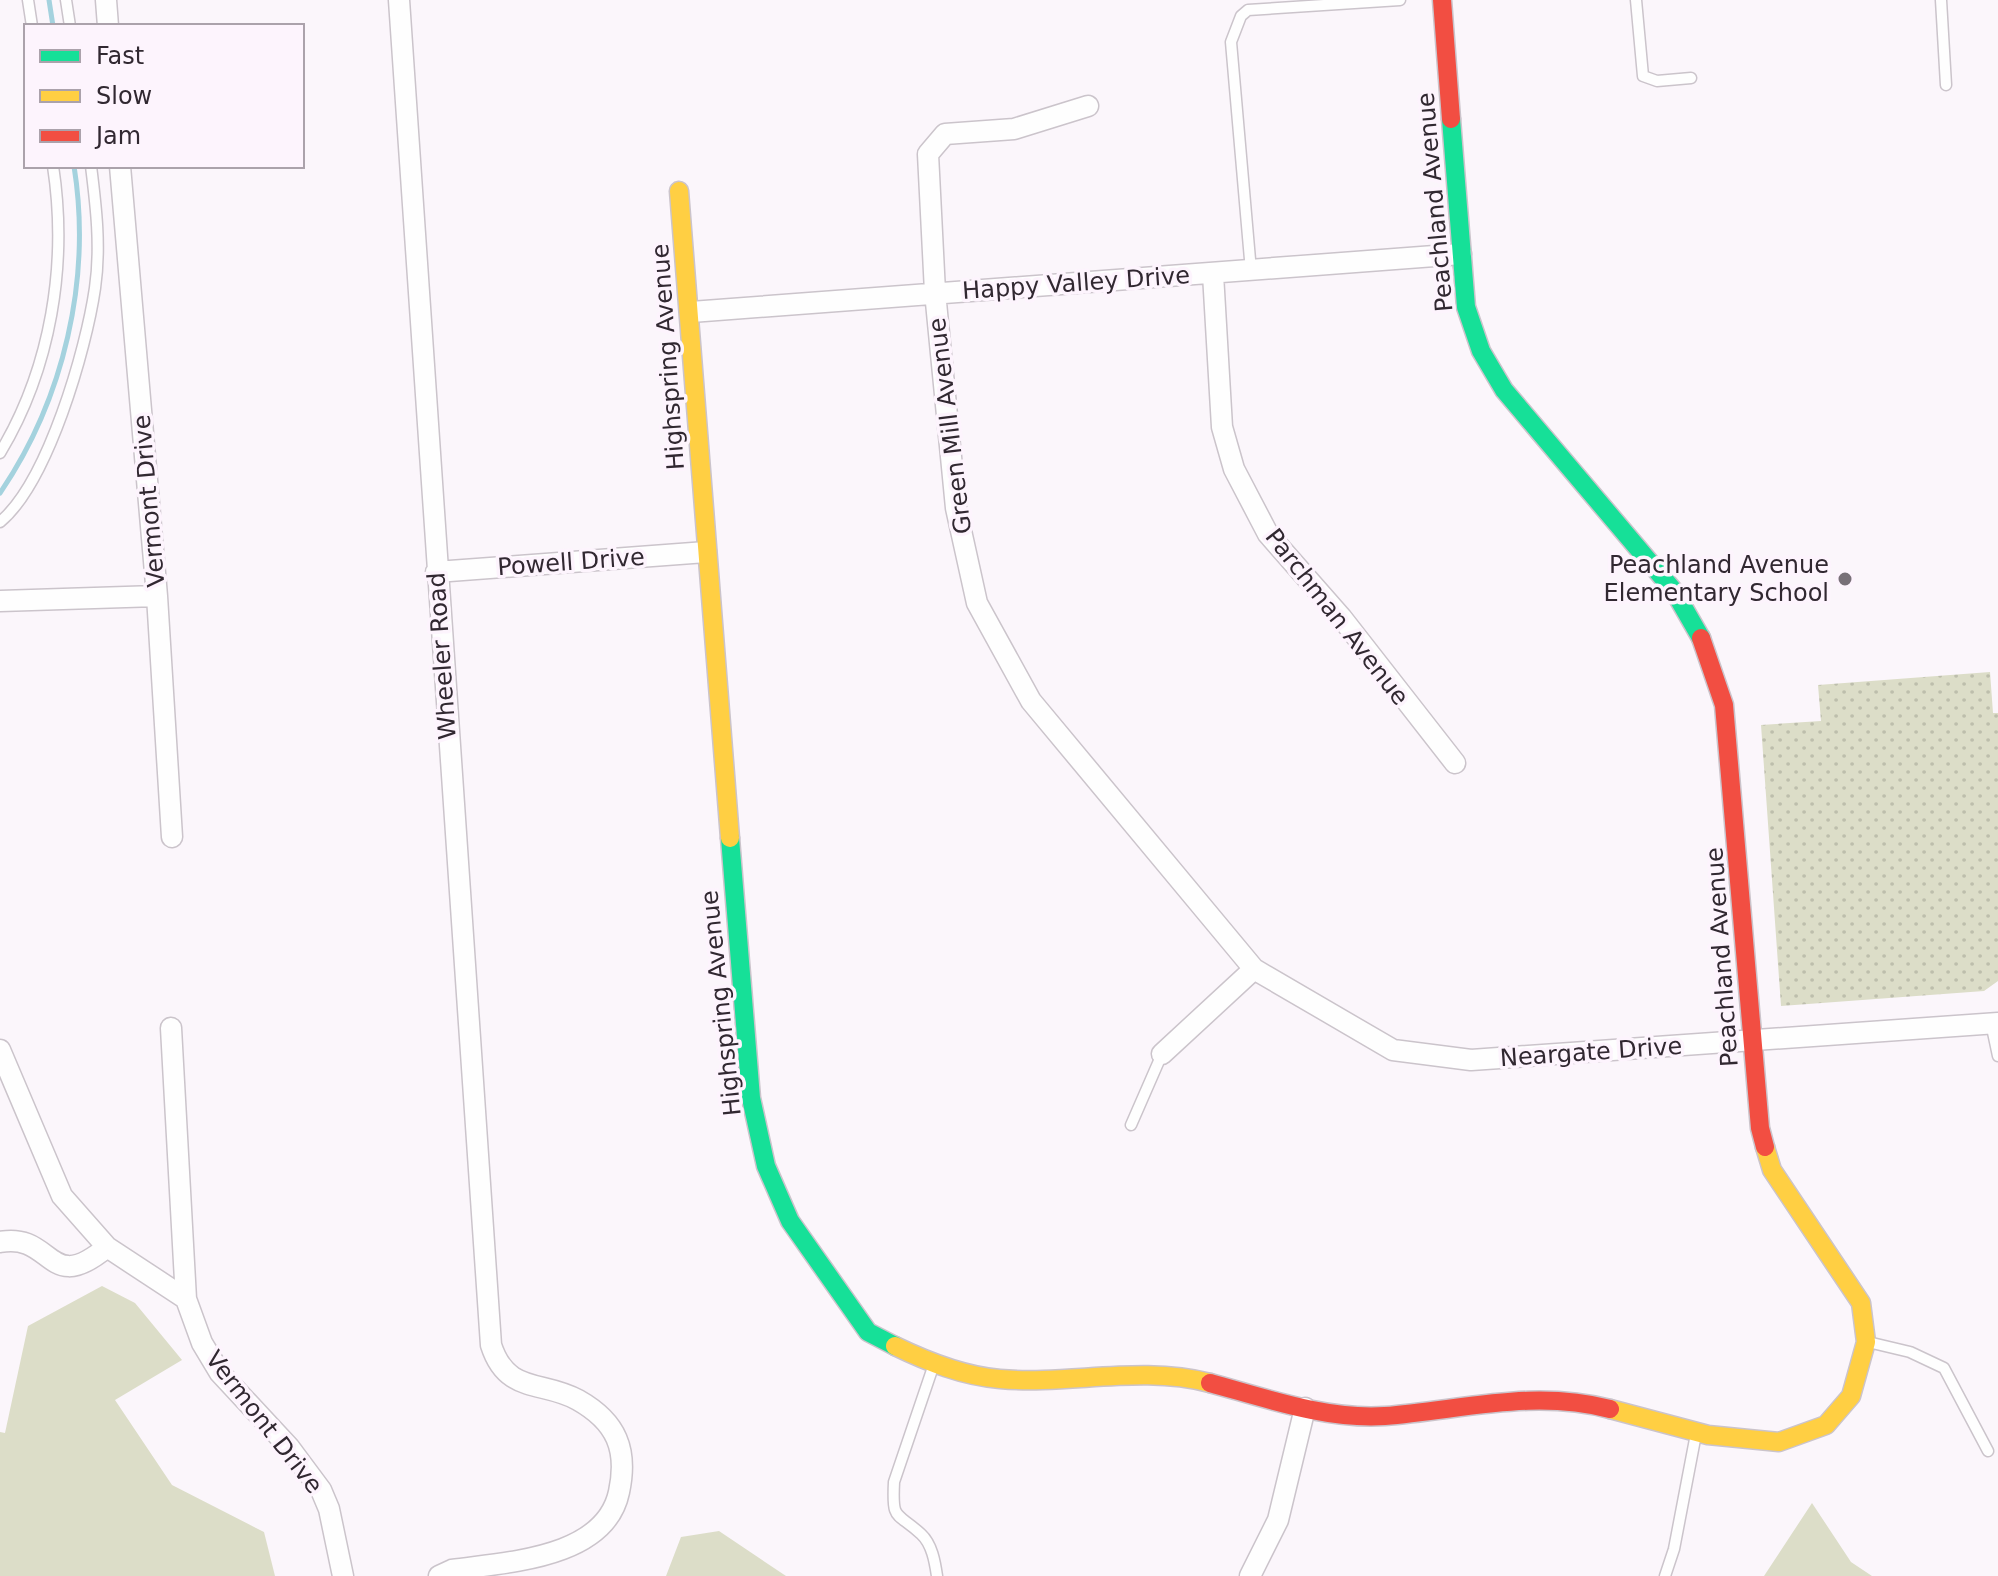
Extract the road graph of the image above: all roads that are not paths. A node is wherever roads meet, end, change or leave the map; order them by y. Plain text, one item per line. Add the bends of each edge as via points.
1 (28, 0) edge
2 (66, 0) edge
3 (106, 0) edge
4 (399, 0) edge
5 (1400, 0) edge
6 (1442, 0) edge
7 (1636, 0) edge
8 (1941, 0) edge
9 (32, 24) edge
10 (70, 24) edge
11 (108, 24) edge
12 (1691, 78) dead end
13 (1946, 85) dead end
14 (1088, 106) dead end
15 (53, 168) edge
16 (91, 168) edge
17 (120, 168) edge
18 (679, 191) dead end
19 (1461, 254) junction
20 (1251, 271) junction
21 (1213, 274) junction
22 (935, 292) junction
23 (691, 312) junction
24 (0, 453) edge
25 (0, 522) edge
26 (706, 552) junction
27 (436, 572) junction
28 (157, 596) junction
29 (0, 601) edge
30 (1455, 763) dead end
31 (172, 837) dead end
32 (1254, 969) junction
33 (1994, 1023) edge
34 (171, 1028) dead end
35 (1752, 1041) junction
36 (0, 1050) edge
37 (1162, 1054) joint
38 (1998, 1056) edge
39 (1131, 1125) dead end
40 (0, 1242) edge
41 (107, 1247) junction
42 (186, 1299) junction
43 (1866, 1342) junction
44 (934, 1365) junction
45 (1305, 1408) junction
46 (1697, 1432) junction
47 (1988, 1451) dead end
48 (343, 1576) edge
49 (439, 1576) edge
50 (937, 1576) edge
51 (1250, 1576) edge
52 (1665, 1576) edge

1 - 9 lane
2 - 10 lane
3 - 11 street
4 - 27 street, Wheeler Road
5 - 20 lane via 1248,10 1241,16 1231,42
6 - 19 street, Peachland Avenue
7 - 12 lane via 1643,76 1657,81
8 - 13 lane
14 - 22 street, Green Mill Avenue via 1014,129 945,134 928,154
15 - 24 lane via 58,266 46,344 20,420
16 - 25 lane via 97,223 95,287 80,356 58,425 29,484
17 - 28 street, Vermont Drive
18 - 23 street, Highspring Avenue
19 - 20 street, Happy Valley Drive
19 - 35 street, Peachland Avenue via 1466,307 1486,365 1674,591 1716,674 1729,740
20 - 21 street, Happy Valley Drive
21 - 22 street, Happy Valley Drive
21 - 30 street, Parchman Avenue via 1222,427 1234,469 1268,534 1341,617
22 - 23 street, Happy Valley Drive
22 - 32 street, Green Mill Avenue via 956,508 977,603 1031,701
23 - 26 street, Highspring Avenue
26 - 27 street, Powell Drive
26 - 44 street, Highspring Avenue via 751,1098 766,1166 790,1221 868,1332
27 - 49 street, Wheeler Road via 486,1312 496,1362 524,1386 577,1399 611,1427 625,1464 615,1510 586,1537 554,1552
28 - 29 street
28 - 31 street, Vermont Drive
32 - 35 street, Neargate Drive via 1393,1050 1471,1060
32 - 37 street
33 - 35 street, Neargate Drive
33 - 38 lane
34 - 42 street, Vermont Drive
35 - 43 street, Peachland Avenue via 1760,1128 1772,1170 1861,1303
36 - 41 street via 62,1196
37 - 39 lane
40 - 41 street via 38,1248 60,1267 93,1259
41 - 42 street
42 - 48 street, Vermont Drive via 220,1373 321,1490
43 - 46 street, Peachland Avenue via 1851,1396 1826,1425 1779,1442
43 - 47 lane via 1910,1352 1944,1368
44 - 45 street, Highspring Avenue via 1000,1379 1148,1375 1201,1381
44 - 50 lane via 894,1482 893,1499 902,1522 923,1535
45 - 46 street, Peachland Avenue via 1382,1416 1486,1401 1551,1399
45 - 51 street via 1278,1520
46 - 52 lane

